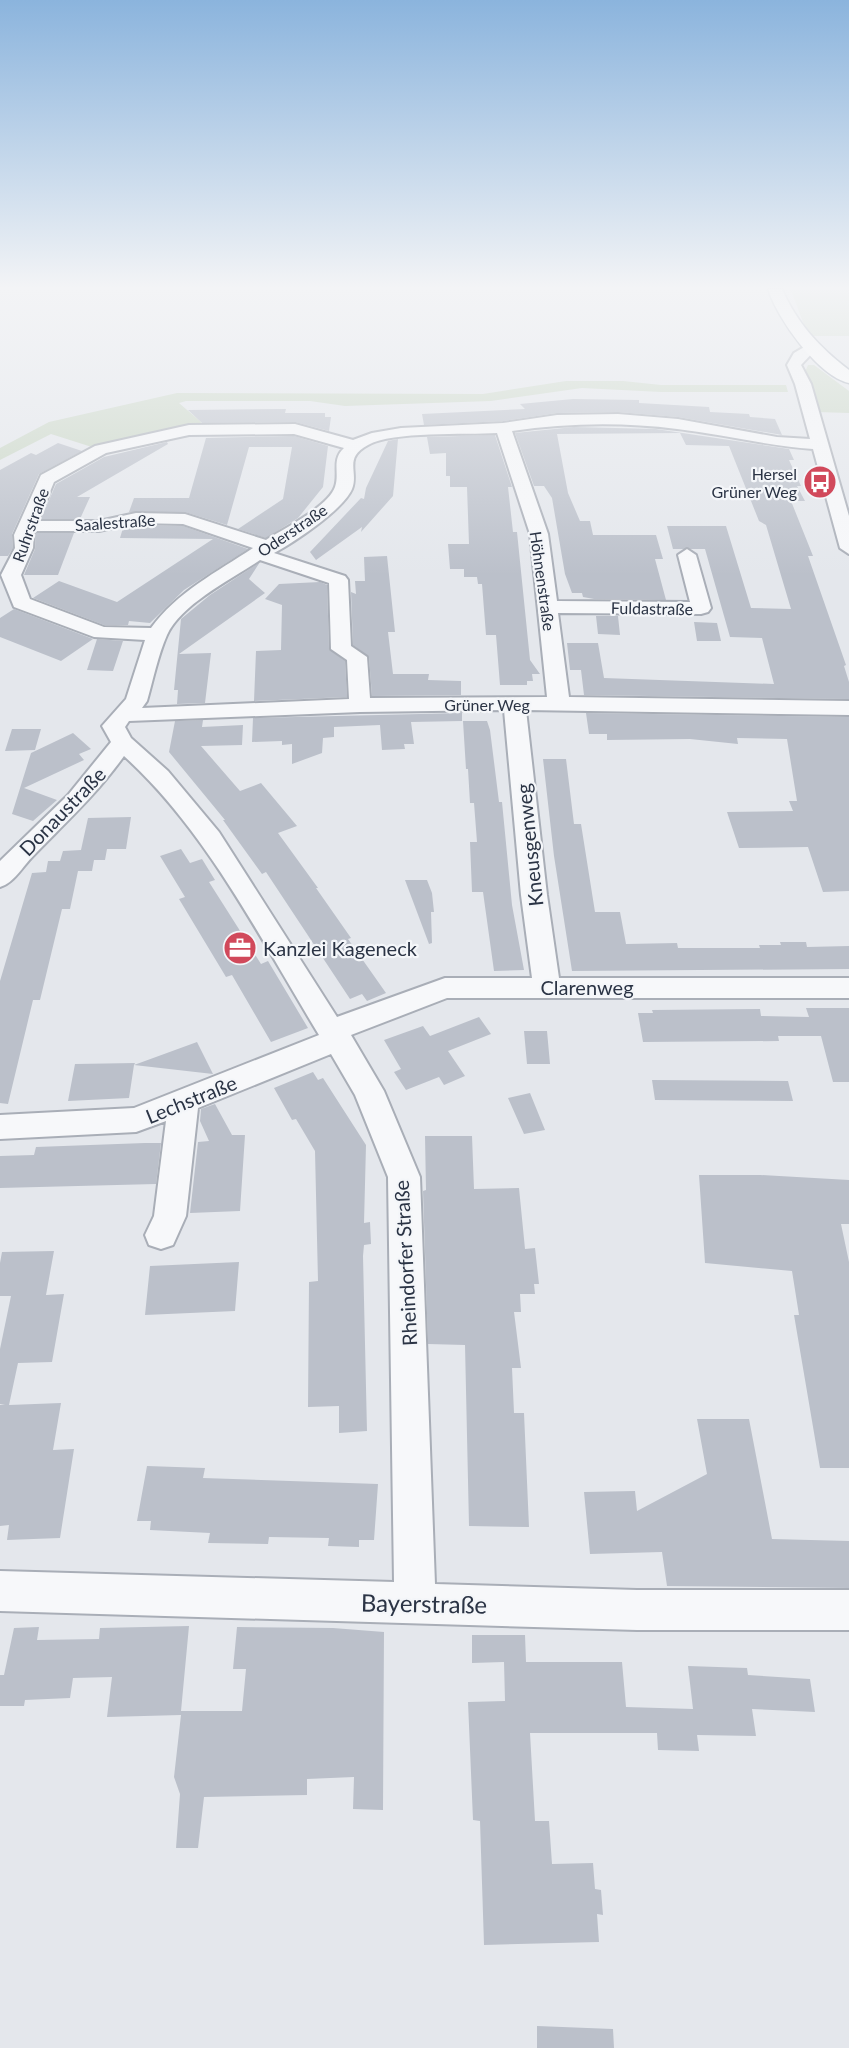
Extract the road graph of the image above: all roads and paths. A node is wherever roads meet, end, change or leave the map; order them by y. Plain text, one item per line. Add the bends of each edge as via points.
1 (803, 385) edge
2 (503, 428) junction
3 (819, 445) junction
4 (355, 446) junction
5 (28, 526) junction
6 (847, 526) edge
7 (849, 548) edge
8 (264, 551) junction
9 (687, 555) dead end
10 (547, 607) junction
11 (157, 634) junction
12 (514, 703) junction
13 (559, 704) junction
14 (360, 705) junction
15 (849, 708) edge
16 (125, 715) junction
17 (122, 742) junction
18 (100, 775) junction
19 (160, 777) junction
20 (0, 878) edge
21 (547, 987) junction
22 (849, 988) edge
23 (336, 1035) junction
24 (184, 1102) junction
25 (0, 1127) edge
26 (161, 1235) dead end
27 (0, 1592) edge
28 (415, 1603) junction
29 (849, 1610) edge

1 - 3 street
2 - 3 street via 578,419 652,420 777,442
2 - 4 street via 393,434
2 - 10 street, Höhnenstraße via 539,534
3 - 6 street
4 - 5 street, Ruhrstraße via 295,429 197,430 101,449 47,479
4 - 8 street, Oderstraße via 344,462 344,488 327,509
5 - 8 street, Saalestraße via 99,526 136,518 185,519
5 - 11 street, Ruhrstraße via 23,535 24,548 11,575 21,603 101,633
6 - 7 street
8 - 11 street, Oderstraße via 195,594 171,614
8 - 14 street, Saalestraße via 338,580 341,649 357,657
9 - 10 street, Fuldastraße via 701,608
10 - 13 street, Höhnenstraße
11 - 16 street, Oderstraße via 136,701
12 - 13 street, Grüner Weg
12 - 14 street, Grüner Weg
12 - 21 street, Kneusgenweg
13 - 15 street, Grüner Weg
14 - 16 street, Grüner Weg
16 - 17 street via 113,726
17 - 18 street, Donaustraße
17 - 19 street, Rheindorfer Straße
18 - 19 street
18 - 20 street, Donaustraße via 23,849
19 - 23 street, Rheindorfer Straße via 210,838
21 - 22 street, Clarenweg
21 - 23 street, Clarenweg via 445,988
23 - 24 street, Lechstraße
23 - 28 street, Rheindorfer Straße via 369,1091 404,1177
24 - 25 street, Lechstraße via 136,1120
24 - 26 street via 170,1216
27 - 28 street, Bayerstraße
28 - 29 street, Bayerstraße via 637,1610

